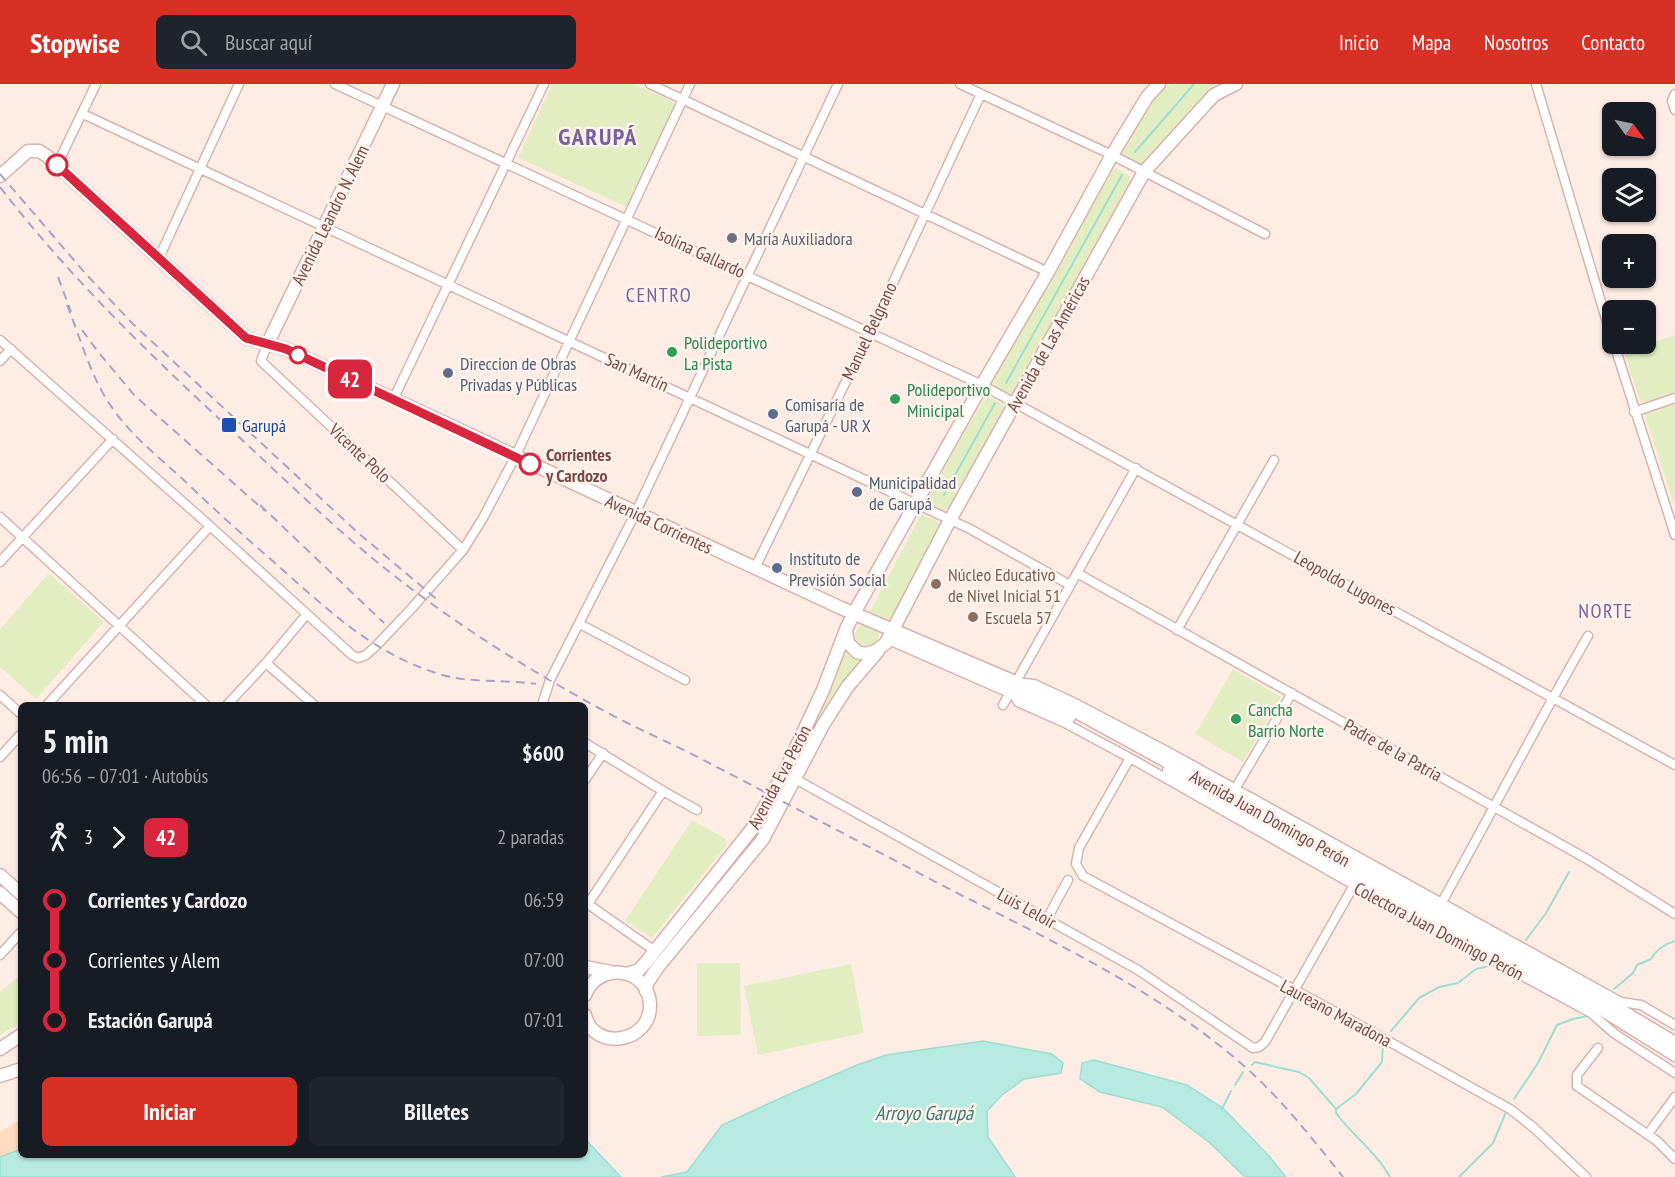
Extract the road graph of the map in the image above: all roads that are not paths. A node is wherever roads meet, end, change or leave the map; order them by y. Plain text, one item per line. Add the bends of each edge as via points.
1 (96, 84) edge
2 (239, 84) edge
3 (335, 84) edge
4 (393, 84) edge
5 (544, 84) edge
6 (650, 84) edge
7 (690, 84) edge
8 (838, 84) edge
9 (960, 84) edge
10 (1159, 84) edge
11 (1236, 84) edge
12 (1536, 84) edge
13 (981, 94) junction
14 (1675, 94) edge
15 (683, 100) junction
16 (382, 106) junction
17 (1675, 110) edge
18 (83, 114) junction
19 (1112, 155) junction
20 (804, 157) junction
21 (508, 163) junction
22 (57, 165) junction
23 (200, 168) junction
24 (1144, 172) junction
25 (0, 176) edge
26 (923, 213) junction
27 (627, 219) junction
28 (324, 226) junction
29 (1265, 234) dead end
30 (158, 260) junction
31 (1048, 272) junction
32 (748, 275) junction
33 (449, 284) junction
34 (1602, 305) edge
35 (870, 332) junction
36 (0, 340) edge
37 (569, 340) junction
38 (267, 345) junction
39 (11, 349) junction
40 (1617, 354) edge
41 (0, 361) edge
42 (982, 385) junction
43 (690, 397) junction
44 (1675, 398) edge
45 (393, 400) junction
46 (1015, 402) junction
47 (1634, 412) junction
48 (113, 439) junction
49 (810, 454) junction
50 (515, 457) junction
51 (1274, 460) dead end
52 (1136, 468) junction
53 (916, 504) junction
54 (1671, 507) edge
55 (635, 514) junction
56 (0, 517) edge
57 (950, 520) junction
58 (1239, 524) junction
59 (210, 526) junction
60 (1675, 536) edge
61 (22, 537) junction
62 (464, 550) junction
63 (0, 562) edge
64 (755, 568) junction
65 (1077, 573) junction
66 (1070, 585) junction
67 (855, 613) junction
68 (307, 614) junction
69 (580, 624) junction
70 (119, 625) junction
71 (1177, 630) junction
72 (846, 631) junction
73 (890, 634) junction
74 (1588, 636) dead end
75 (879, 650) junction
76 (266, 663) junction
77 (685, 680) dead end
78 (1013, 687) junction
79 (1292, 693) junction
80 (0, 695) edge
81 (1552, 698) junction
82 (50, 702) edge
83 (203, 702) edge
84 (230, 702) edge
85 (311, 702) edge
86 (543, 702) edge
87 (1003, 705) dead end
88 (18, 711) edge
89 (18, 737) edge
90 (588, 745) edge
91 (603, 753) junction
92 (0, 757) edge
93 (1130, 758) junction
94 (1675, 765) edge
95 (789, 775) junction
96 (588, 776) edge
97 (1235, 789) junction
98 (663, 791) junction
99 (1495, 807) junction
100 (697, 810) dead end
101 (0, 875) edge
102 (1068, 880) dead end
103 (1354, 885) junction
104 (18, 891) edge
105 (0, 892) edge
106 (588, 902) edge
107 (1442, 902) junction
108 (588, 904) edge
109 (18, 909) edge
110 (1675, 914) edge
111 (1047, 919) junction
112 (18, 935) edge
113 (655, 951) junction
114 (0, 955) edge
115 (588, 968) edge
116 (621, 973) junction
117 (588, 990) edge
118 (646, 991) junction
119 (1294, 991) junction
120 (588, 1021) edge
121 (1675, 1025) edge
122 (18, 1037) edge
123 (1675, 1043) edge
124 (1598, 1048) dead end
125 (0, 1049) edge
126 (1675, 1055) edge
127 (18, 1070) edge
128 (1675, 1073) edge
129 (0, 1076) edge
130 (1675, 1097) edge
131 (1648, 1134) junction
132 (1675, 1159) edge
133 (1586, 1177) edge

1 - 18 street
2 - 23 street
3 - 16 street, Isolina Gallardo
4 - 16 main road, Avenida Leandro N. Alem
5 - 21 street
6 - 15 street
7 - 15 street
8 - 20 street
9 - 13 street
10 - 19 main road, Avenida de Las Américas
11 - 24 main road, Avenida de Las Américas via 1214,95
12 - 34 street
13 - 19 street
13 - 26 street, Manuel Belgrano
14 - 17 street
15 - 20 street
15 - 27 street
16 - 21 street, Isolina Gallardo
16 - 28 main road, Avenida Leandro N. Alem
18 - 22 street
18 - 23 street, San Martín
19 - 24 street
19 - 31 main road, Avenida de Las Américas
20 - 26 street
20 - 32 street
21 - 27 street, Isolina Gallardo
21 - 33 street
22 - 25 main road via 39,151 28,151
22 - 30 main road
23 - 28 street, San Martín
23 - 30 street
24 - 29 street
24 - 46 main road, Avenida de Las Américas
26 - 31 street
26 - 35 street, Manuel Belgrano
27 - 32 street, Isolina Gallardo
27 - 37 street
28 - 33 street, San Martín
28 - 38 main road, Avenida Leandro N. Alem
30 - 38 main road via 238,332
31 - 42 main road, Avenida de Las Américas
32 - 35 street, Isolina Gallardo
32 - 43 street
33 - 37 street, San Martín
33 - 45 street
35 - 42 street, Isolina Gallardo
35 - 49 street, Manuel Belgrano
36 - 39 street
37 - 43 street, San Martín
37 - 50 street
38 - 45 main road, Avenida Corrientes via 286,349
38 - 62 street, Vicente Polo via 261,361
39 - 41 street
39 - 48 street
40 - 47 street
42 - 46 street, Isolina Gallardo
42 - 53 main road, Avenida de Las Américas
43 - 49 street, San Martín
43 - 55 street
44 - 47 street
45 - 50 main road, Avenida Corrientes
46 - 52 street, Leopoldo Lugones
46 - 57 main road, Avenida de Las Américas
47 - 54 street
48 - 59 street
48 - 61 street
49 - 53 street, San Martín
49 - 64 street, Manuel Belgrano
50 - 55 main road, Avenida Corrientes
50 - 62 street
51 - 58 street
52 - 58 street, Leopoldo Lugones
52 - 65 street
53 - 57 street, San Martín
53 - 67 main road, Avenida de Las Américas
54 - 60 street
55 - 64 main road, Avenida Corrientes
55 - 69 street
56 - 61 street
57 - 66 street
57 - 73 main road, Avenida de Las Américas
58 - 71 street
58 - 81 street, Leopoldo Lugones
59 - 68 street
59 - 70 street
61 - 63 street
61 - 70 street
62 - 68 street via 366,655 358,658
64 - 67 main road, Avenida Corrientes
65 - 66 street
65 - 71 street, Padre de la Patria
66 - 78 street
67 - 72 main road, Avenida Eva Perón
67 - 73 main road, Avenida Juan Domingo Perón
68 - 76 street
69 - 77 street
69 - 86 street via 550,680
70 - 82 street
70 - 83 street
71 - 79 street, Padre de la Patria
72 - 75 main road via 848,643 857,652
72 - 95 main road, Avenida Eva Perón
73 - 75 main road, Avenida Eva Perón
73 - 78 main road, Avenida Juan Domingo Perón
74 - 81 street
75 - 95 main road, Avenida Eva Perón via 848,686
76 - 84 street
76 - 85 street
78 - 87 street
78 - 93 street, Colectora Juan Domingo Perón via 1018,702
78 - 97 street, Colectora Juan Domingo Perón via 1034,684
78 - 123 main road, Avenida Juan Domingo Perón via 1138,744 1604,1000
78 - 126 main road, Avenida Juan Domingo Perón via 1580,997
79 - 97 street
79 - 99 street, Padre de la Patria
80 - 88 street
81 - 94 street, Leopoldo Lugones
81 - 99 street
89 - 92 street
90 - 91 street
91 - 96 street
91 - 98 street
93 - 103 street, Colectora Juan Domingo Perón
93 - 119 street, Laureano Maradona via 1079,848 1076,864 1083,876
95 - 111 street, Luis Leloir
95 - 113 main road, Avenida Eva Perón via 743,842
95 - 118 main road, Avenida Eva Perón via 763,839 657,967
97 - 107 street, Colectora Juan Domingo Perón
98 - 100 street
98 - 106 street
99 - 107 street
99 - 110 street, Padre de la Patria
101 - 104 main road
102 - 111 street
103 - 119 street
103 - 128 street, Colectora Juan Domingo Perón via 1591,1013 1615,1034
105 - 109 main road
107 - 121 street, Colectora Juan Domingo Perón via 1621,1002 1641,1005
108 - 113 street
111 - 119 street, Luis Leloir via 1138,970 1253,1048 1265,1042
112 - 114 street
113 - 116 main road, Avenida Eva Perón via 639,970
115 - 116 main road
116 - 117 main road, Avenida Eva Perón via 597,978
116 - 118 main road via 636,978
118 - 120 main road via 650,1012 639,1031 629,1037 600,1035
119 - 133 street, Laureano Maradona via 1510,1109
122 - 125 main road
124 - 131 street via 1576,1076 1577,1086
127 - 129 main road
130 - 131 street
131 - 132 street

